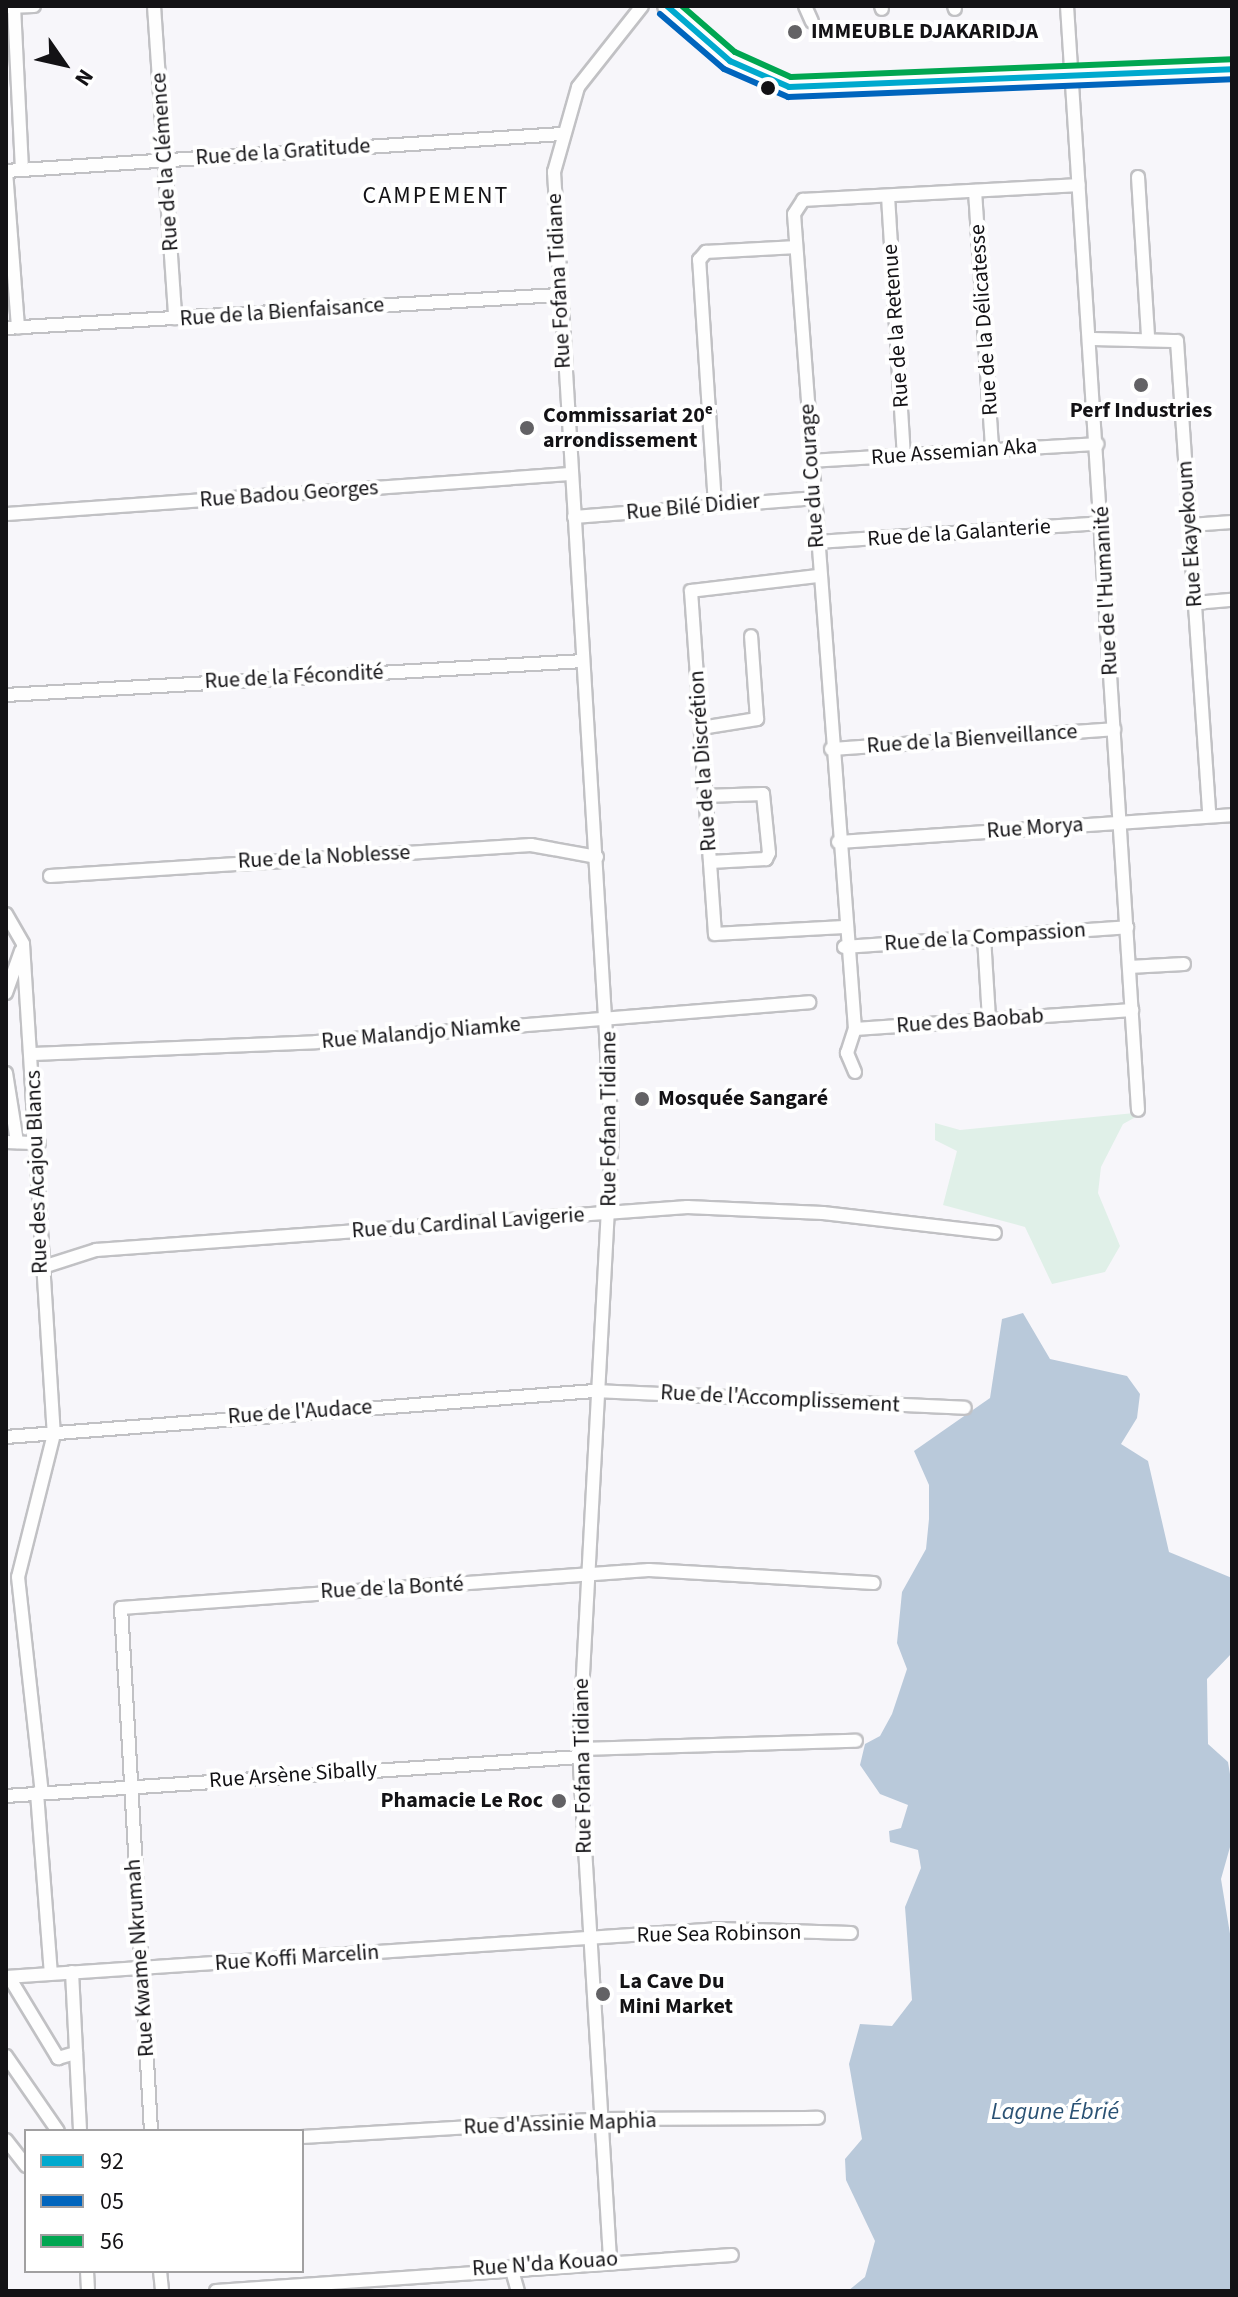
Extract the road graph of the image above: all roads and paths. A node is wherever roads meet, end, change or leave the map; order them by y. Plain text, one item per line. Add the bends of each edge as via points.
1 (34, 6) edge
2 (154, 6) edge
3 (642, 6) edge
4 (667, 6) edge
5 (805, 6) edge
6 (1067, 6) edge
7 (12, 7) edge
8 (812, 22) dead end
9 (1232, 69) edge
10 (1072, 73) junction
11 (561, 134) junction
12 (166, 160) junction
13 (22, 169) junction
14 (6, 171) edge
15 (1138, 177) dead end
16 (1079, 185) junction
17 (975, 191) junction
18 (888, 196) junction
19 (796, 247) junction
20 (558, 295) junction
21 (175, 318) junction
22 (12, 328) edge
23 (1148, 337) junction
24 (1089, 339) junction
25 (1097, 444) junction
26 (992, 450) junction
27 (904, 456) junction
28 (811, 461) junction
29 (570, 474) junction
30 (813, 498) junction
31 (715, 505) junction
32 (6, 513) edge
33 (574, 517) junction
34 (1232, 522) edge
35 (1101, 523) junction
36 (1190, 525) junction
37 (817, 542) junction
38 (818, 576) junction
39 (1232, 600) edge
40 (1195, 603) junction
41 (751, 636) dead end
42 (583, 661) junction
43 (6, 695) edge
44 (701, 728) junction
45 (1114, 729) junction
46 (831, 749) junction
47 (705, 796) junction
48 (1232, 815) edge
49 (1209, 816) junction
50 (1120, 822) junction
51 (838, 842) junction
52 (597, 857) junction
53 (710, 862) junction
54 (50, 876) dead end
55 (6, 914) edge
56 (843, 927) junction
57 (1127, 927) junction
58 (984, 937) junction
59 (23, 944) junction
60 (844, 947) junction
61 (1184, 964) dead end
62 (1129, 967) junction
63 (6, 993) edge
64 (809, 1002) dead end
65 (1132, 1010) junction
66 (608, 1018) junction
67 (989, 1018) junction
68 (855, 1029) junction
69 (33, 1054) junction
70 (855, 1072) dead end
71 (6, 1073) edge
72 (1138, 1110) dead end
73 (11, 1142) edge
74 (39, 1143) junction
75 (610, 1212) junction
76 (995, 1233) dead end
77 (40, 1268) junction
78 (595, 1391) junction
79 (965, 1408) dead end
80 (54, 1434) junction
81 (6, 1437) edge
82 (585, 1574) junction
83 (874, 1583) dead end
84 (856, 1741) dead end
85 (580, 1753) junction
86 (129, 1785) junction
87 (40, 1793) junction
88 (6, 1796) edge
89 (851, 1933) dead end
90 (587, 1939) junction
91 (140, 1968) junction
92 (72, 1972) junction
93 (51, 1973) junction
94 (8, 1977) edge
95 (76, 2053) junction
96 (6, 2056) edge
97 (818, 2118) dead end
98 (602, 2119) junction
99 (57, 2129) edge
100 (80, 2129) edge
101 (151, 2129) edge
102 (304, 2137) edge
103 (8, 2145) edge
104 (24, 2164) edge
105 (732, 2255) dead end
106 (610, 2259) junction
107 (511, 2267) junction
108 (216, 2291) edge
109 (518, 2291) edge

1 - 7 street
2 - 12 street, Rue de la Clémence
3 - 11 street, Rue Fofana Tidiane via 578,87
4 - 10 street via 730,61 789,87
5 - 8 street
6 - 10 street, Rue de l'Humanité
7 - 13 street
9 - 10 street
10 - 16 street, Rue de l'Humanité
11 - 12 street, Rue de la Gratitude
11 - 20 street, Rue Fofana Tidiane
12 - 13 street, Rue de la Gratitude
12 - 21 street, Rue de la Clémence
13 - 14 street, Rue de la Gratitude
14 - 22 street
15 - 23 street
16 - 17 street, Rue du Courage
16 - 24 street, Rue de l'Humanité
17 - 18 street, Rue du Courage
17 - 26 street, Rue de la Délicatesse
18 - 19 street, Rue du Courage via 803,200 794,214
18 - 27 street, Rue de la Retenue
19 - 28 street, Rue du Courage
19 - 31 street via 706,252 699,260
20 - 21 street, Rue de la Bienfaisance
20 - 29 street, Rue Fofana Tidiane
21 - 22 street, Rue de la Bienfaisance
23 - 24 street, Rue Ekayekoum
23 - 36 street, Rue Ekayekoum via 1177,341
24 - 25 street, Rue de l'Humanité
25 - 26 street, Rue Assemian Aka
25 - 35 street, Rue de l'Humanité
26 - 27 street, Rue Assemian Aka
27 - 28 street, Rue Assemian Aka
28 - 30 street, Rue du Courage
29 - 32 street, Rue Badou Georges
29 - 33 street, Rue Fofana Tidiane
30 - 31 street, Rue Bilé Didier
30 - 37 street, Rue du Courage
31 - 33 street, Rue Bilé Didier
33 - 42 street, Rue Fofana Tidiane
34 - 36 street
35 - 37 street, Rue de la Galanterie
35 - 45 street, Rue de l'Humanité
36 - 40 street, Rue Ekayekoum
37 - 38 street, Rue du Courage
38 - 44 street, Rue de la Discrétion via 692,587
38 - 46 street, Rue du Courage
39 - 40 street
40 - 49 street, Rue Ekayekoum
41 - 44 street via 757,719
42 - 43 street, Rue de la Fécondité
42 - 52 street, Rue Fofana Tidiane
44 - 47 street, Rue de la Discrétion
45 - 46 street, Rue de la Bienveillance
45 - 50 street, Rue de l'Humanité
46 - 51 street, Rue du Courage
47 - 53 street, Rue de la Discrétion
47 - 53 street via 763,794 769,853 766,859
48 - 49 street, Rue Morya
49 - 50 street, Rue Morya
50 - 51 street, Rue Morya
50 - 57 street, Rue de l'Humanité
51 - 56 street, Rue du Courage
52 - 54 street, Rue de la Noblesse via 531,845
52 - 66 street, Rue Fofana Tidiane
53 - 56 street, Rue de la Discrétion via 719,937
55 - 59 street, Rue des Acajou Blancs
56 - 60 street, Rue du Courage
57 - 58 street, Rue de la Compassion
57 - 62 street, Rue de l'Humanité
58 - 60 street, Rue de la Compassion
58 - 67 street
59 - 63 street
59 - 69 street, Rue des Acajou Blancs
60 - 68 street, Rue du Courage
61 - 62 street
62 - 65 street, Rue de l'Humanité
64 - 66 street, Rue Malandjo Niamke
65 - 67 street, Rue des Baobab
65 - 72 street, Rue de l'Humanité
66 - 69 street, Rue Malandjo Niamke
66 - 75 street, Rue Fofana Tidiane
67 - 68 street, Rue des Baobab
68 - 70 street via 847,1053
69 - 74 street, Rue des Acajou Blancs
71 - 73 street
73 - 74 street
74 - 77 street, Rue des Acajou Blancs
75 - 76 street, Rue du Cardinal Lavigerie via 794,1211
75 - 77 street, Rue du Cardinal Lavigerie via 96,1250
75 - 78 street, Rue Fofana Tidiane
77 - 80 street, Rue des Acajou Blancs
78 - 79 street, Rue de l'Accomplissement
78 - 80 street, Rue de l'Audace
78 - 82 street, Rue Fofana Tidiane
80 - 81 street, Rue de l'Audace
80 - 87 street, Rue des Acajou Blancs via 18,1577
82 - 83 street, Rue de la Bonté via 842,1578
82 - 85 street, Rue Fofana Tidiane
82 - 86 street, Rue de la Bonté via 121,1608
84 - 85 street, Rue Arsène Sibally
85 - 86 street, Rue Arsène Sibally
85 - 90 street, Rue Fofana Tidiane
86 - 87 street, Rue Arsène Sibally
86 - 91 street, Rue Kwame Nkrumah
87 - 88 street, Rue Arsène Sibally
87 - 93 street, Rue des Acajou Blancs
89 - 90 street, Rue Sea Robinson via 720,1929
90 - 91 street, Rue Koffi Marcelin
90 - 98 street, Rue Fofana Tidiane
91 - 92 street, Rue Koffi Marcelin
91 - 101 street, Rue Kwame Nkrumah
92 - 93 street, Rue Koffi Marcelin
92 - 95 street
93 - 94 street, Rue Koffi Marcelin
94 - 95 street via 58,2058
95 - 100 street
96 - 99 street
97 - 98 street, Rue d'Assinie Maphia
98 - 102 street, Rue d'Assinie Maphia
98 - 106 street, Rue Fofana Tidiane
103 - 104 street
105 - 106 street, Rue N'da Kouao
106 - 107 street, Rue N'da Kouao
107 - 108 street, Rue N'da Kouao
107 - 109 street

